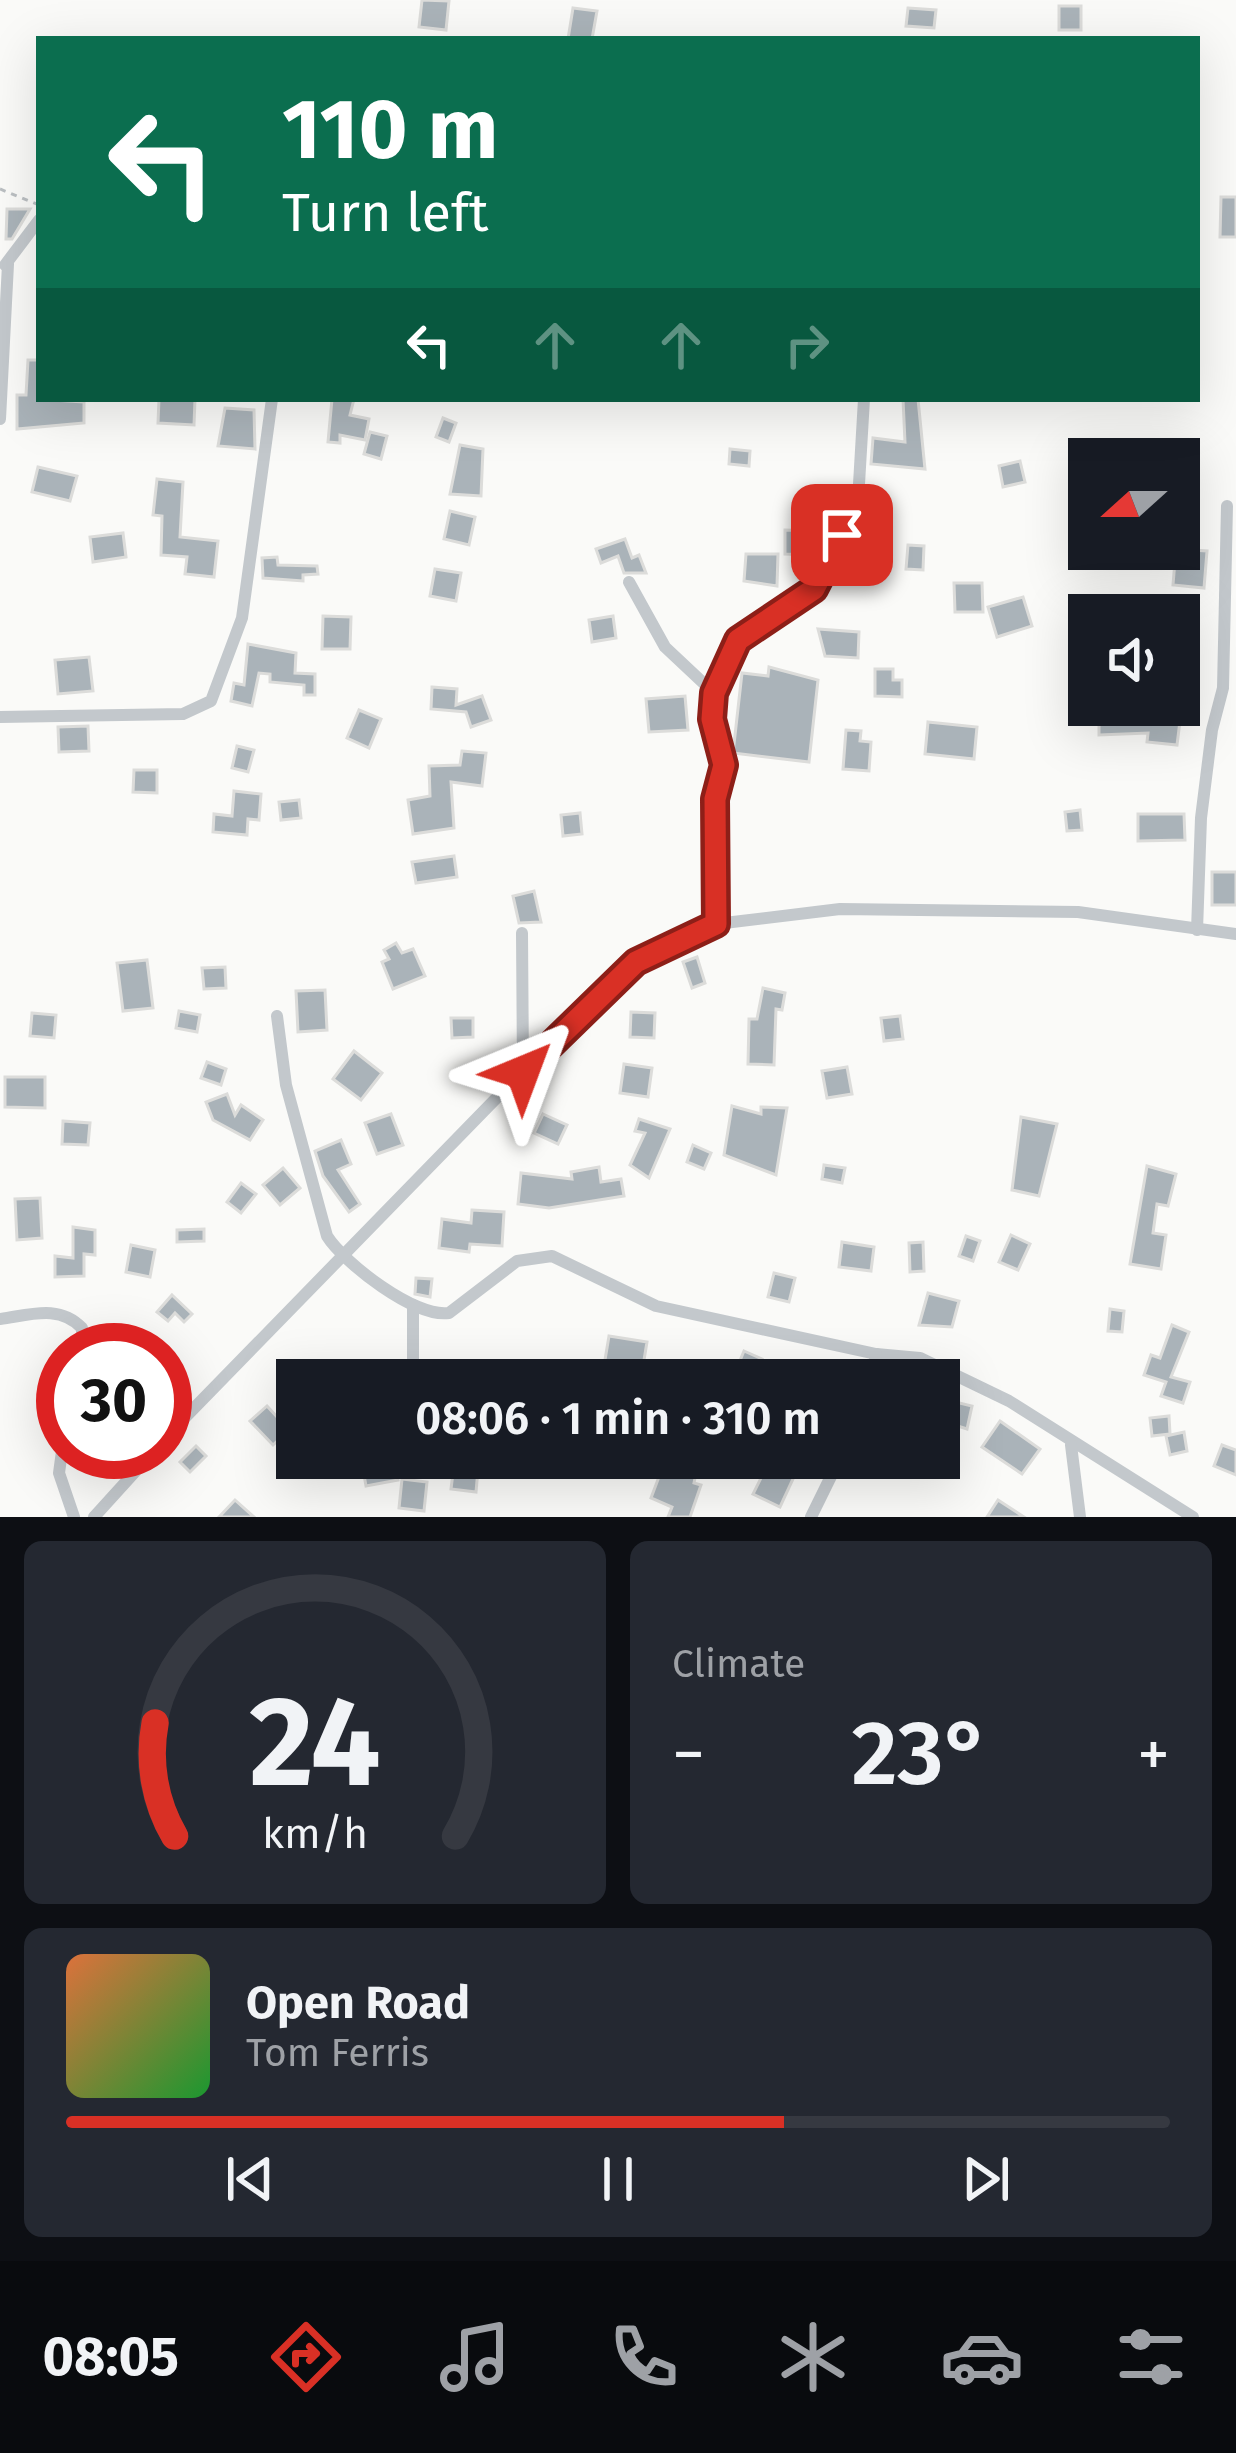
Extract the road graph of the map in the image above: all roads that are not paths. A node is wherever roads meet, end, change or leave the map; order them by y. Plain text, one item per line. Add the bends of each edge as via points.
1 (36, 223) edge
2 (4, 266) edge
3 (272, 402) edge
4 (864, 402) edge
5 (0, 419) edge
6 (1227, 506) dead end
7 (629, 582) dead end
8 (714, 693) junction
9 (0, 716) edge
10 (716, 924) junction
11 (1197, 930) junction
12 (522, 933) dead end
13 (1236, 934) edge
14 (277, 1016) dead end
15 (523, 1072) junction
16 (339, 1256) junction
17 (413, 1306) junction
18 (0, 1319) edge
19 (77, 1323) edge
20 (877, 1354) junction
21 (413, 1359) edge
22 (876, 1359) edge
23 (192, 1410) edge
24 (1070, 1444) junction
25 (61, 1479) edge
26 (128, 1479) edge
27 (830, 1479) edge
28 (74, 1517) edge
29 (94, 1517) edge
30 (811, 1517) edge
31 (1080, 1517) edge
32 (1193, 1517) edge

1 - 2 street
2 - 5 street
3 - 9 street via 242,618 212,701 183,714
4 - 8 street via 852,520 814,589 738,640
6 - 11 street via 1223,688 1201,818
7 - 8 street via 665,647
8 - 10 street via 724,765 715,799
10 - 11 street via 840,909 1078,911
10 - 15 street via 636,962
11 - 13 street
12 - 15 street
14 - 16 street via 292,1113 326,1236
15 - 16 street
16 - 17 street
16 - 23 street
17 - 20 street via 448,1313 517,1261 540,1254 656,1306
17 - 21 street
18 - 19 street via 56,1312
20 - 22 street
20 - 24 street via 920,1358 962,1377
24 - 31 street
24 - 32 street
25 - 28 street
26 - 29 street
27 - 30 street

